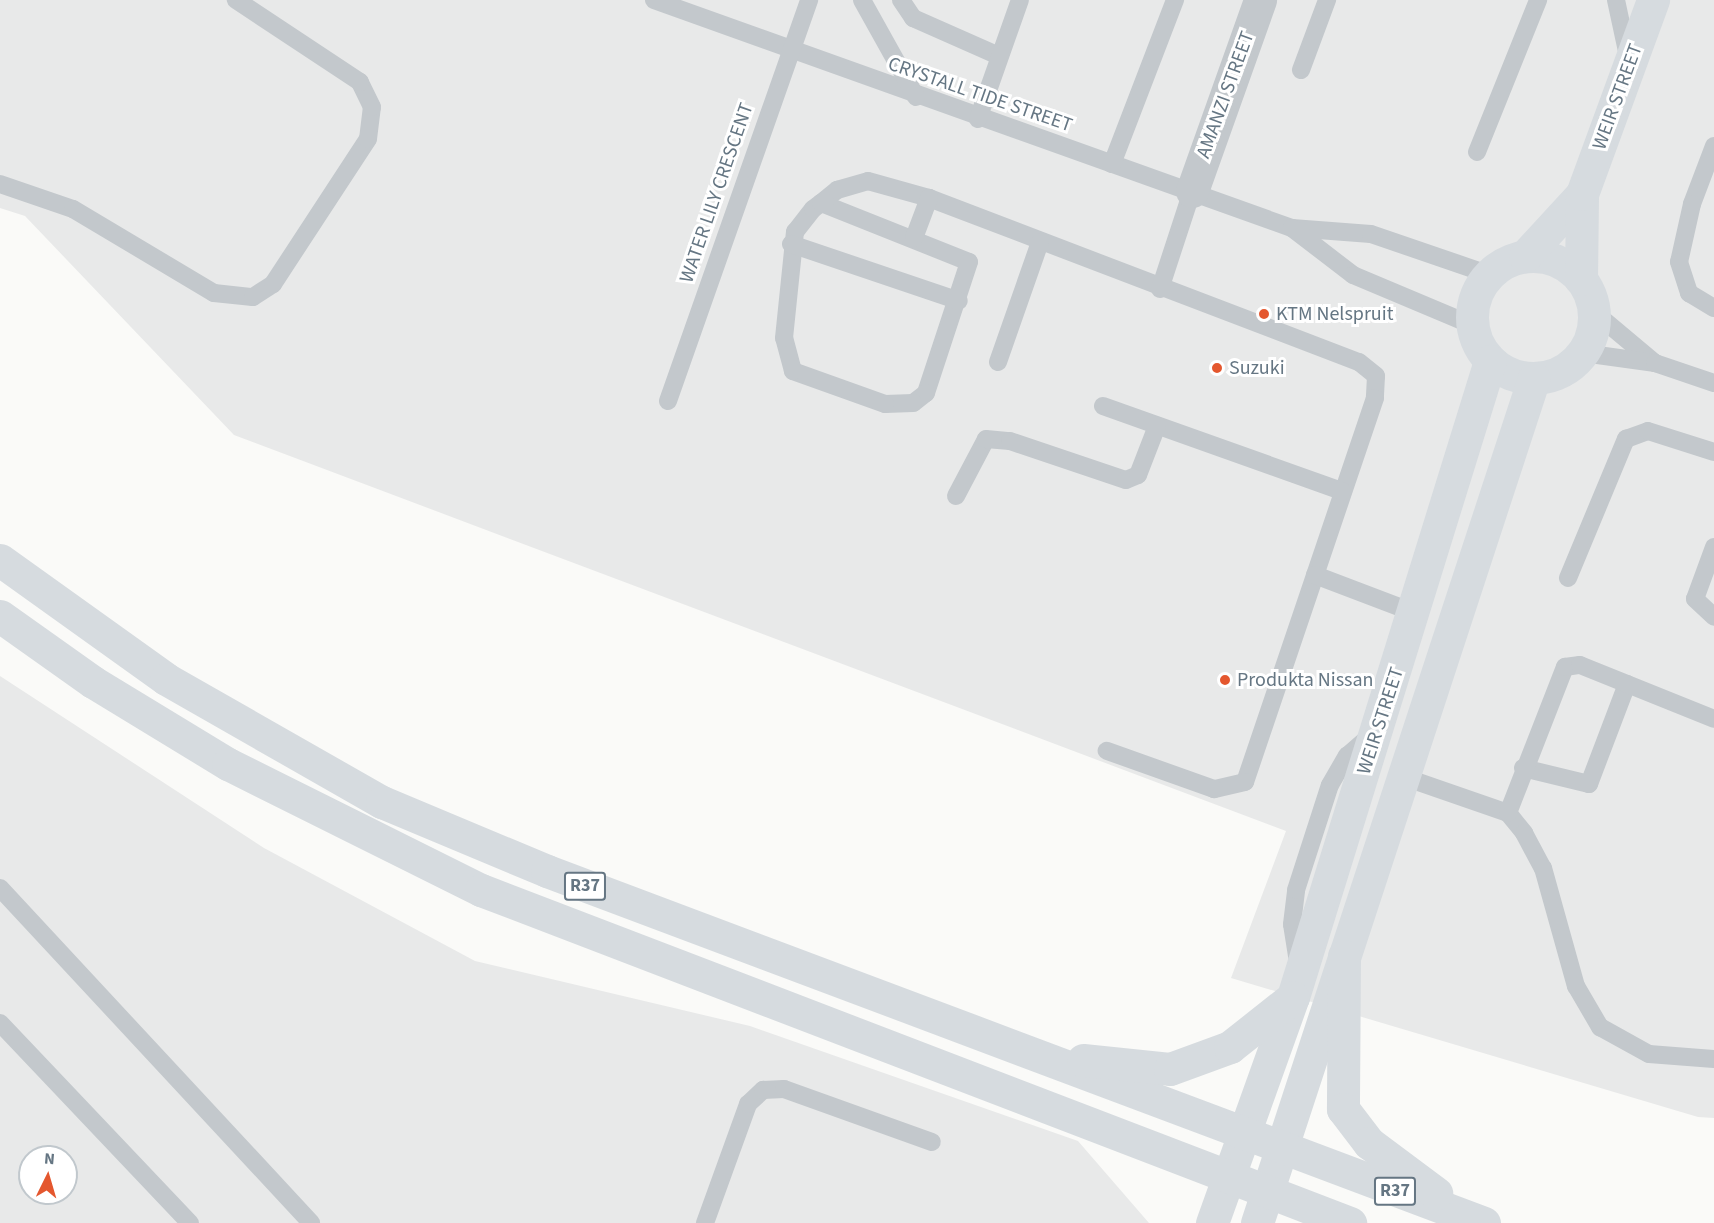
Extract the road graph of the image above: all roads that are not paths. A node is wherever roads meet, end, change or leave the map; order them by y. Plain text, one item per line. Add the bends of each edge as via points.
1 (236, 0) edge
2 (654, 0) edge
3 (809, 0) edge
4 (862, 0) edge
5 (901, 0) edge
6 (1020, 0) edge
7 (1175, 0) edge
8 (1260, 0) edge
9 (1327, 0) edge
10 (1538, 0) edge
11 (1616, 0) edge
12 (1653, 0) edge
13 (791, 51) junction
14 (999, 56) junction
15 (1630, 64) junction
16 (1301, 70) dead end
17 (916, 98) junction
18 (978, 119) junction
19 (1714, 146) edge
20 (1476, 152) dead end
21 (1112, 164) junction
22 (0, 184) edge
23 (1192, 191) junction
24 (1582, 194) junction
25 (930, 198) junction
26 (821, 203) junction
27 (1292, 228) junction
28 (914, 238) junction
29 (1040, 242) junction
30 (791, 244) junction
31 (1525, 256) junction
32 (1488, 274) junction
33 (1581, 279) junction
34 (1160, 289) junction
35 (959, 301) junction
36 (1714, 308) edge
37 (1594, 312) junction
38 (1472, 325) junction
39 (1583, 353) junction
40 (1490, 361) junction
41 (998, 362) dead end
42 (1655, 363) junction
43 (1534, 378) junction
44 (1714, 383) edge
45 (668, 401) dead end
46 (1103, 406) dead end
47 (1156, 426) junction
48 (1714, 452) edge
49 (1342, 491) junction
50 (957, 496) dead end
51 (1714, 547) edge
52 (0, 560) edge
53 (1315, 575) junction
54 (1568, 578) dead end
55 (1415, 613) junction
56 (0, 616) edge
57 (1714, 617) edge
58 (1627, 684) junction
59 (1714, 718) edge
60 (1107, 751) dead end
61 (1523, 768) junction
62 (1404, 777) junction
63 (1508, 813) junction
64 (0, 888) edge
65 (1344, 956) junction
66 (1297, 985) junction
67 (0, 1023) edge
68 (1008, 1045) junction
69 (1714, 1059) edge
70 (1244, 1136) junction
71 (932, 1142) dead end
72 (1282, 1150) junction
73 (1228, 1180) junction
74 (1262, 1208) edge
75 (1214, 1219) edge
76 (190, 1223) edge
77 (311, 1223) edge
78 (705, 1223) edge
79 (1350, 1223) edge
80 (1484, 1223) edge

1 - 22 lane via 360,82 372,107 368,139 273,284 253,297 214,292 73,209
2 - 13 lane, CRYSTALL TIDE STREET
3 - 13 lane, WATER LILY CRESCENT
4 - 17 lane
5 - 14 lane via 912,18
6 - 14 lane
7 - 21 lane
8 - 23 street, AMANZI STREET
9 - 16 lane
10 - 20 lane
11 - 15 lane
12 - 15 main road, WEIR STREET
13 - 17 lane, CRYSTALL TIDE STREET
13 - 45 lane, WATER LILY CRESCENT
14 - 18 lane
15 - 24 main road, WEIR STREET
17 - 18 lane, CRYSTALL TIDE STREET
18 - 21 lane, CRYSTALL TIDE STREET
19 - 36 lane via 1686,221 1679,262 1689,293
21 - 23 lane, CRYSTALL TIDE STREET
23 - 27 lane, CRYSTALL TIDE STREET
23 - 34 lane
24 - 31 main road
24 - 33 main road
25 - 26 lane via 868,181 837,190
25 - 28 lane
25 - 29 lane
26 - 28 lane
26 - 30 lane
27 - 32 lane, CRYSTALL TIDE STREET via 1371,234
27 - 38 lane, CRYSTALL TIDE STREET via 1353,275
28 - 35 lane via 969,262
29 - 34 lane
29 - 41 lane
30 - 35 lane
30 - 35 lane via 783,326 787,363 794,371 885,404 913,403 926,393
31 - 32 main road
31 - 33 main road via 1562,262
32 - 38 main road via 1474,297
33 - 37 main road
34 - 49 lane via 1371,368 1375,398
37 - 39 main road
37 - 42 lane
38 - 40 main road
39 - 42 lane
39 - 43 main road via 1556,374
40 - 43 main road via 1510,374
40 - 55 main road, WEIR STREET
42 - 44 lane
43 - 62 main road, WEIR STREET
46 - 47 lane
47 - 49 lane
47 - 50 lane via 1138,475 1126,480 1010,441 986,439
48 - 54 lane via 1648,431 1626,439
49 - 53 lane
51 - 57 lane via 1695,599
52 - 68 main road, R37 via 166,679 382,801 547,872
53 - 55 lane
53 - 60 lane via 1245,782 1214,789
55 - 66 main road, WEIR STREET
56 - 73 main road, R37 via 103,688 228,764 481,890
58 - 59 lane
58 - 61 lane via 1589,784
58 - 61 lane via 1577,664 1561,669
61 - 63 lane
62 - 63 lane
62 - 65 main road, WEIR STREET
63 - 69 lane via 1543,868 1576,986 1600,1027 1649,1054
64 - 77 lane
65 - 72 main road, WEIR STREET
65 - 80 main road via 1343,1109 1393,1164
66 - 68 main road via 1230,1047 1170,1069 1106,1064
66 - 70 main road, WEIR STREET
67 - 76 lane
68 - 70 main road, R37
70 - 72 main road, R37
70 - 73 main road, WEIR STREET
71 - 78 lane via 784,1089 763,1090 748,1104
72 - 74 main road, WEIR STREET
72 - 80 main road, R37
73 - 74 main road, R37
73 - 75 main road, WEIR STREET
74 - 79 main road, R37

